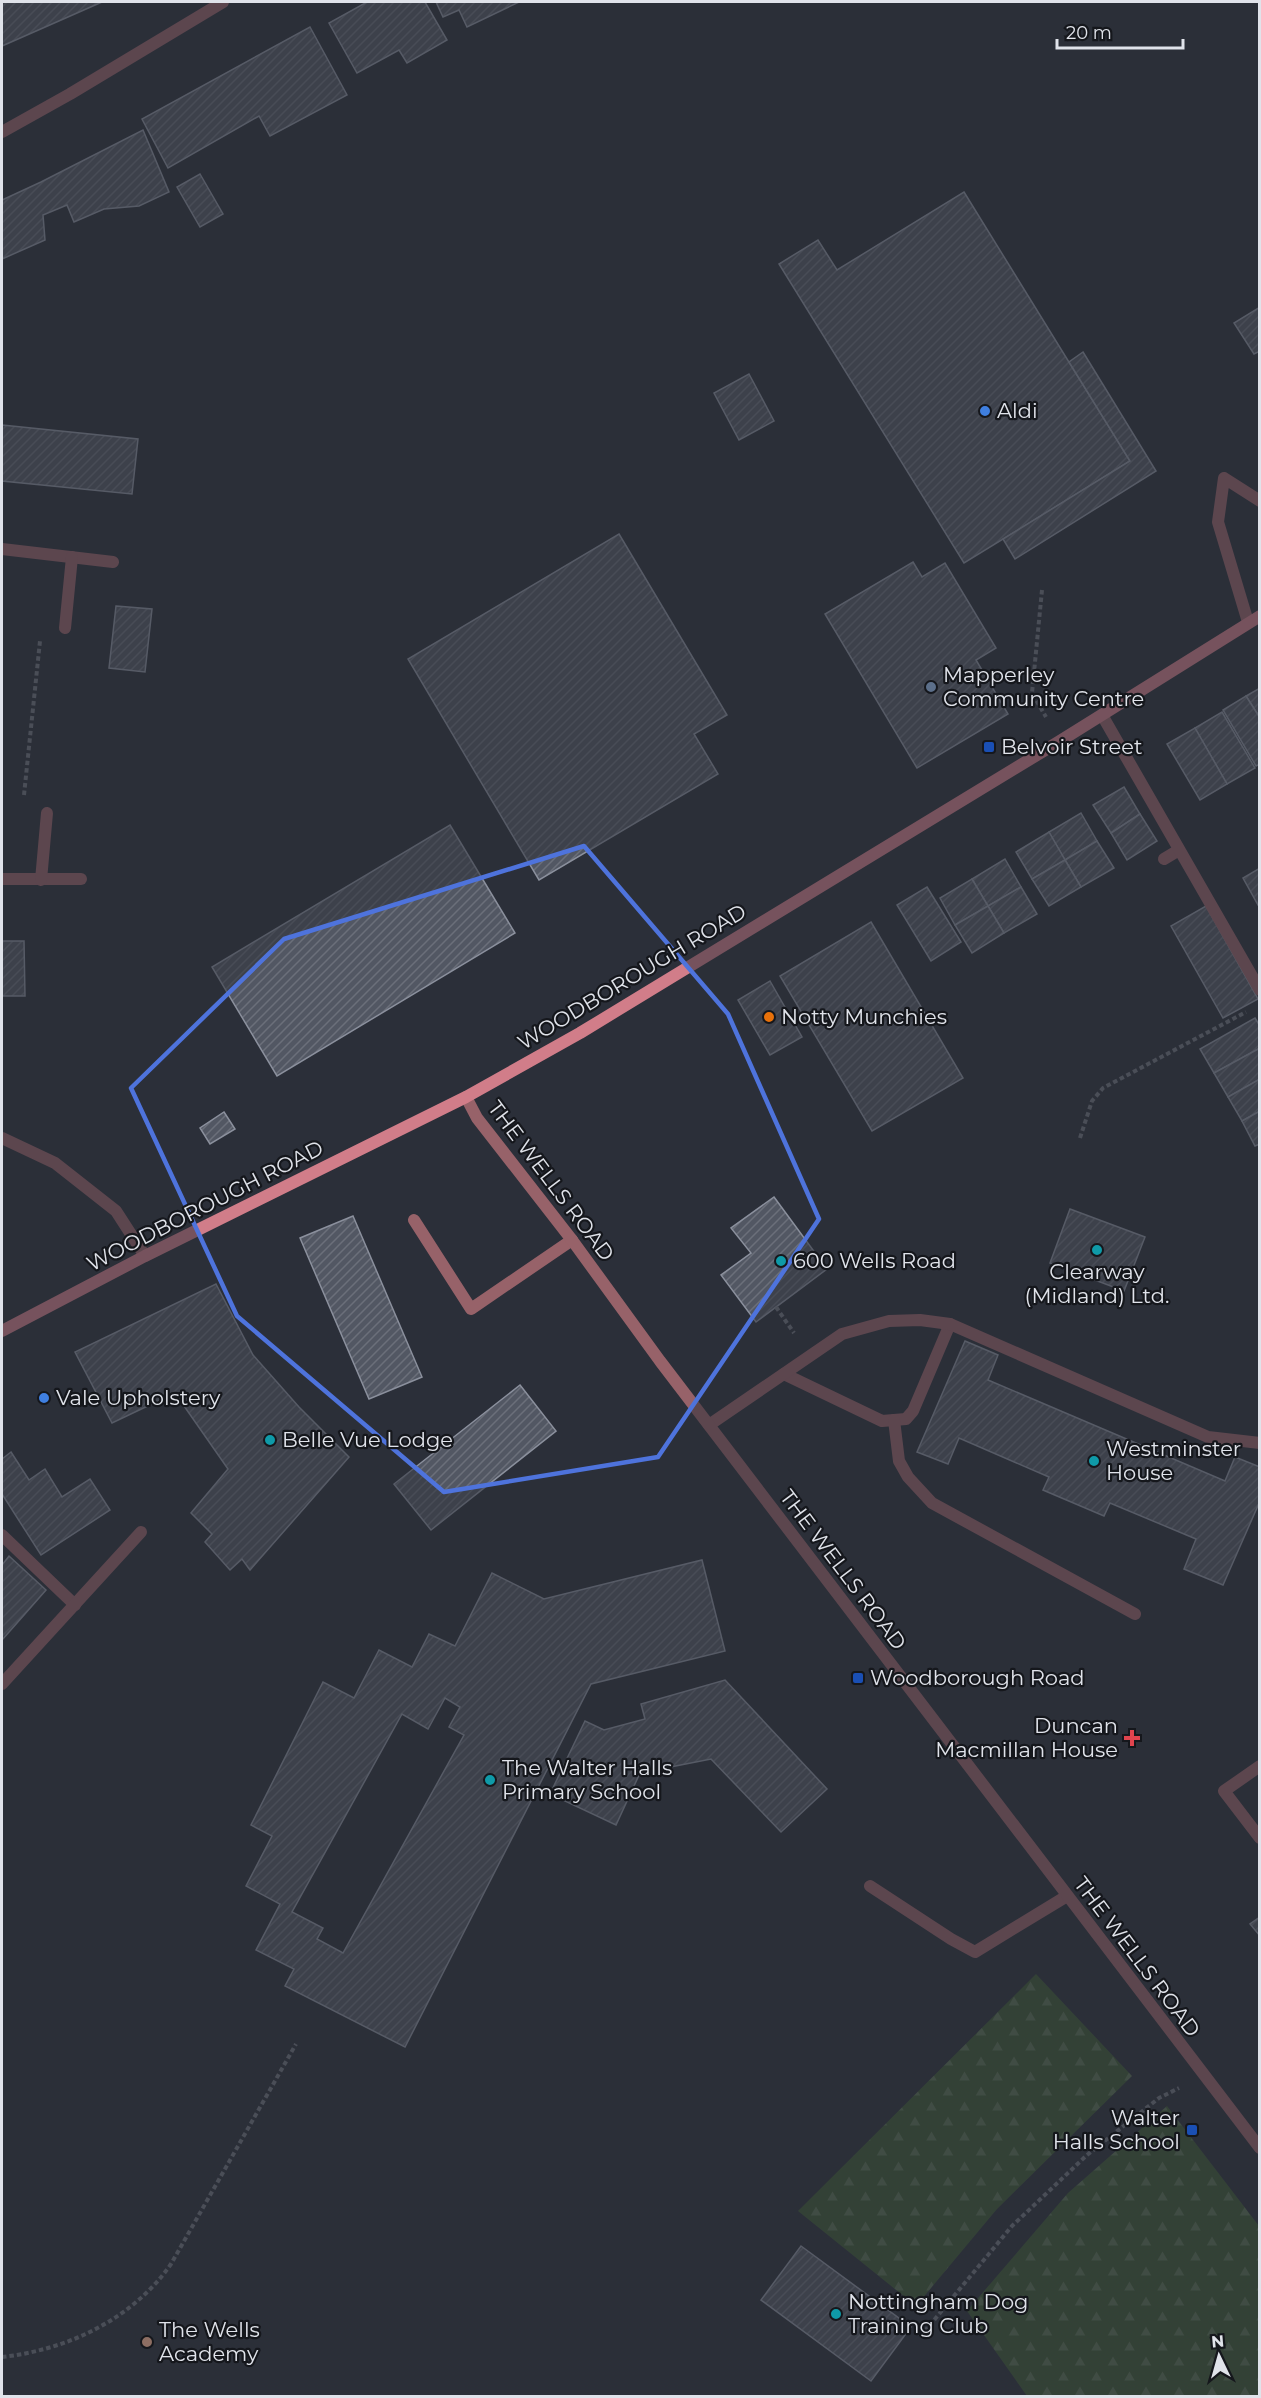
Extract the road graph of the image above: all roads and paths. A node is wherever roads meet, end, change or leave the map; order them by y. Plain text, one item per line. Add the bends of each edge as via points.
1 (223, 2) edge
2 (2, 132) edge
3 (1260, 501) edge
4 (2, 549) edge
5 (72, 557) junction
6 (113, 562) dead end
7 (1042, 590) dead end
8 (1254, 619) edge
9 (65, 628) dead end
10 (41, 635) dead end
11 (1102, 715) junction
12 (1060, 741) junction
13 (24, 798) dead end
14 (47, 813) dead end
15 (1179, 850) junction
16 (1164, 859) dead end
17 (2, 879) edge
18 (81, 879) dead end
19 (41, 880) junction
20 (1260, 990) edge
21 (1251, 1009) dead end
22 (466, 1097) junction
23 (2, 1138) edge
24 (1080, 1138) dead end
25 (414, 1220) dead end
26 (572, 1240) junction
27 (145, 1256) junction
28 (776, 1307) dead end
29 (950, 1324) junction
30 (2, 1331) edge
31 (794, 1334) dead end
32 (784, 1374) junction
33 (894, 1420) junction
34 (709, 1425) junction
35 (1260, 1443) edge
36 (141, 1532) dead end
37 (2, 1535) edge
38 (75, 1605) junction
39 (1135, 1614) dead end
40 (2, 1684) edge
41 (1260, 1766) edge
42 (1260, 1838) edge
43 (870, 1886) dead end
44 (1066, 1896) junction
45 (296, 2044) dead end
46 (1203, 2076) junction
47 (1255, 2133) edge
48 (1260, 2148) edge
49 (920, 2337) dead end
50 (2, 2357) edge

1 - 2 street
3 - 8 street via 1224,478 1218,522
4 - 5 street
5 - 6 street
5 - 9 street
7 - 12 path via 1032,693
8 - 11 main road, WOODBOROUGH ROAD
10 - 13 path
11 - 12 main road, WOODBOROUGH ROAD
11 - 15 street
12 - 22 main road, WOODBOROUGH ROAD via 580,1033
14 - 19 street
15 - 16 street
15 - 20 street
17 - 19 street
18 - 19 street
21 - 24 path via 1103,1088 1092,1101
22 - 26 street, THE WELLS ROAD via 477,1118
22 - 27 main road, WOODBOROUGH ROAD
23 - 27 street via 55,1163 116,1210
25 - 26 street via 471,1309
26 - 34 street, THE WELLS ROAD
27 - 30 main road, WOODBOROUGH ROAD
28 - 31 path
29 - 32 street via 889,1321 842,1334
29 - 33 street via 913,1411 906,1419
29 - 35 street via 1208,1437
32 - 33 street via 882,1421
32 - 34 street
33 - 39 street via 899,1461 932,1503
34 - 44 street, THE WELLS ROAD
36 - 38 street
37 - 38 street
38 - 40 street
41 - 42 street via 1224,1791
43 - 44 street via 975,1952
44 - 46 street, THE WELLS ROAD
45 - 50 path via 158,2283 106,2324 70,2341
46 - 47 street, THE WELLS ROAD
46 - 49 path via 1159,2098 1087,2155 1012,2226
47 - 48 street, THE WELLS ROAD

